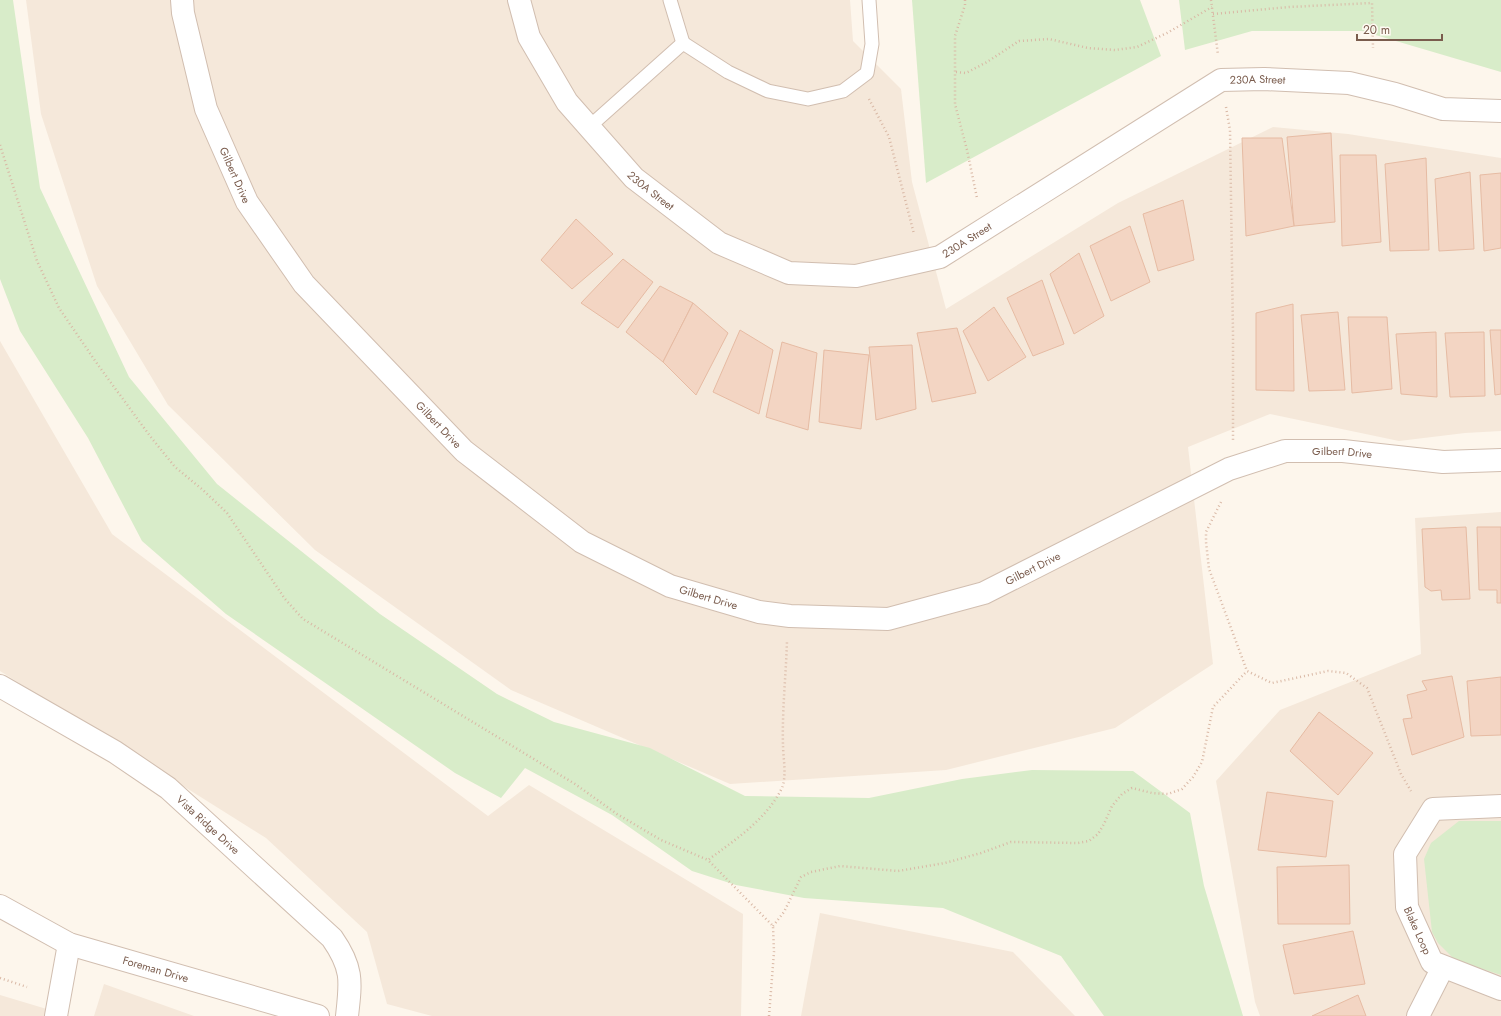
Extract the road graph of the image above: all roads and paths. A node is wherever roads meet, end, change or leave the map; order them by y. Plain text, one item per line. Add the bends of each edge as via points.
1 (182, 0) edge
2 (519, 0) edge
3 (670, 0) edge
4 (869, 0) edge
5 (965, 0) edge
6 (1212, 0) edge
7 (1372, 1) edge
8 (1212, 8) junction
9 (1213, 14) junction
10 (683, 43) junction
11 (1373, 48) dead end
12 (1219, 60) dead end
13 (956, 72) junction
14 (858, 80) junction
15 (1226, 107) dead end
16 (1501, 111) edge
17 (589, 127) junction
18 (0, 146) edge
19 (978, 198) dead end
20 (914, 234) dead end
21 (1233, 448) dead end
22 (1501, 460) edge
23 (1223, 496) dead end
24 (788, 634) dead end
25 (1247, 671) junction
26 (0, 686) edge
27 (1411, 791) dead end
28 (1501, 806) edge
29 (708, 860) junction
30 (0, 906) edge
31 (773, 926) junction
32 (69, 944) junction
33 (1443, 967) junction
34 (0, 978) edge
35 (27, 987) dead end
36 (1501, 989) edge
37 (56, 1016) edge
38 (318, 1016) edge
39 (347, 1016) edge
40 (769, 1016) edge
41 (1418, 1016) edge

1 - 22 street, Gilbert Drive via 206,109 247,202 304,284 464,451 582,542 670,586 759,612 790,616 888,619 984,593 1229,469 1285,451 1343,451 1443,462
2 - 17 street, 230A Street via 529,37 567,102
3 - 10 lane
4 - 14 lane via 872,44 867,73
5 - 13 path via 955,36
6 - 8 path
7 - 9 path
7 - 11 path
8 - 9 path
8 - 13 path via 1138,47 1115,50 1088,48 1049,39 1019,41 966,73
9 - 12 path
10 - 14 lane via 728,72 768,91 808,99 843,91
10 - 17 lane
13 - 19 path via 955,104
14 - 20 path via 889,137
15 - 21 path via 1230,138
16 - 17 street, 230A Street via 1443,109 1349,83 1264,79 1221,80 940,258 856,276 789,273 719,243 634,178
18 - 29 path via 37,261 59,308 150,436 175,466 227,512 285,599 303,618 568,780 660,840
23 - 25 path via 1206,532 1207,549 1212,576
24 - 29 path via 782,786 770,806 753,826
25 - 27 path via 1272,683 1328,671 1346,674 1367,688 1401,774
25 - 31 path via 1213,707 1202,762 1182,789 1168,794 1132,788 1122,794 1112,806 1098,834 1089,841 1011,842 945,863 898,870 840,866 811,872 801,877 784,912
26 - 39 street, Vista Ridge Drive via 115,752 168,788 332,938 348,967 351,983
28 - 33 street, Blake Loop via 1433,809 1405,854 1407,907 1432,962
29 - 31 path
30 - 32 street, Foreman Drive
31 - 40 path via 774,952
32 - 37 street
32 - 38 street, Foreman Drive
33 - 36 street, Blake Loop
33 - 41 street
34 - 35 path

